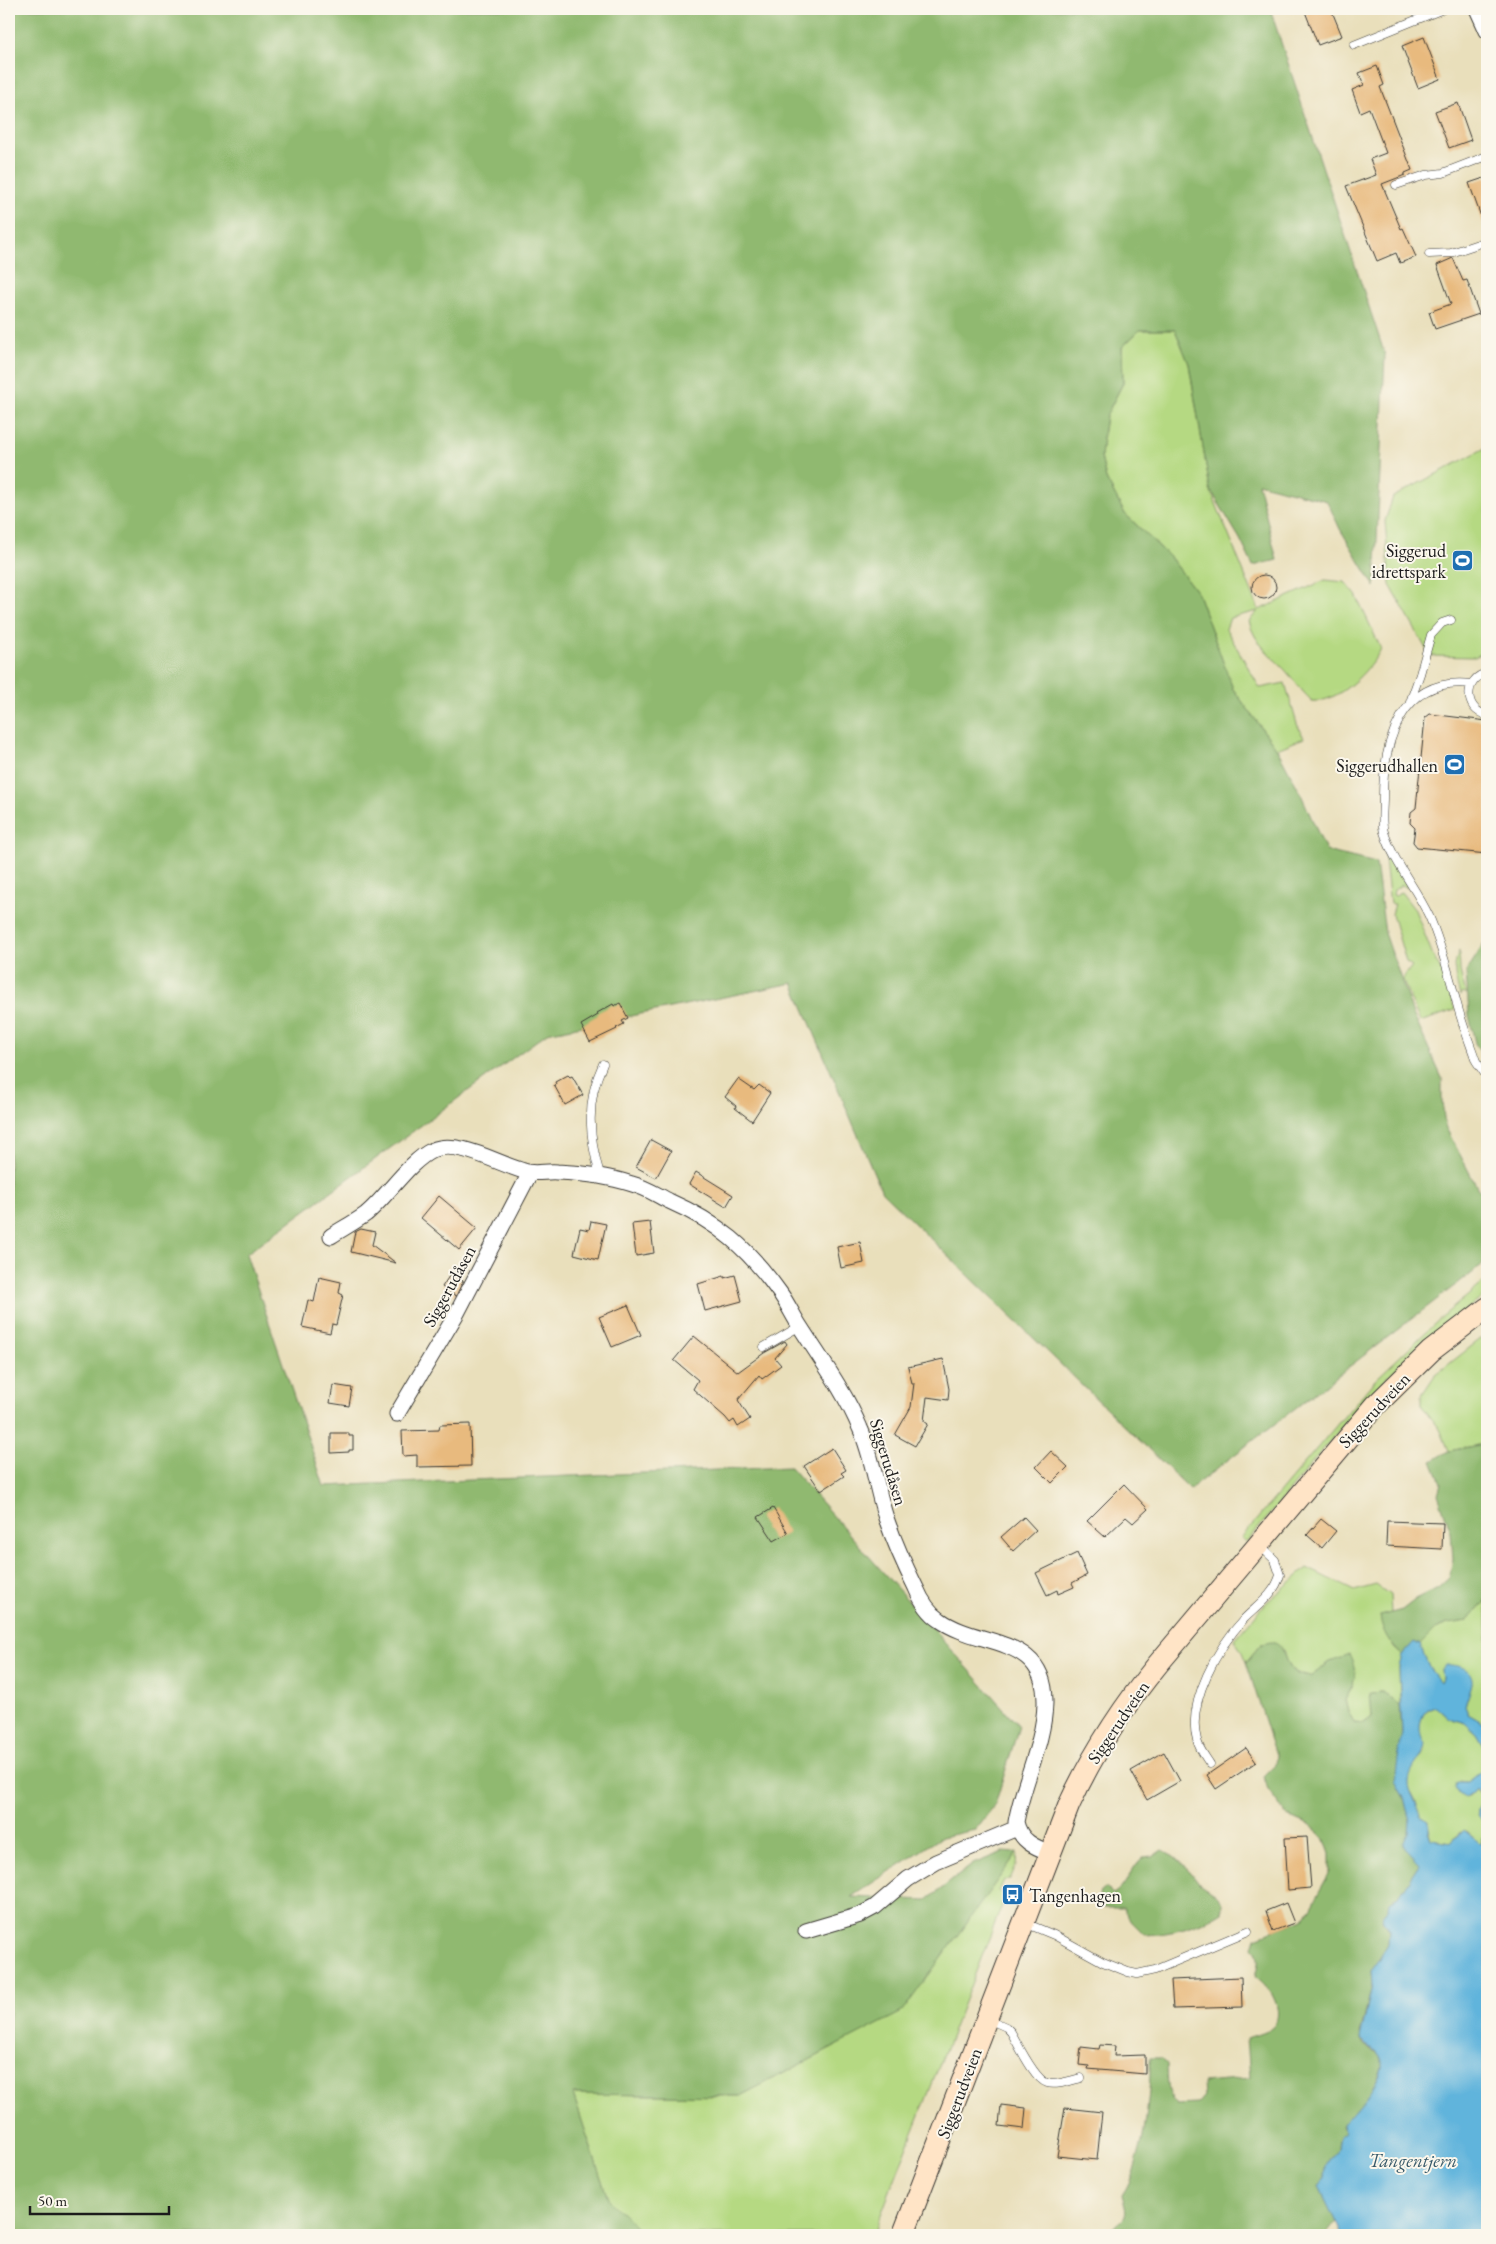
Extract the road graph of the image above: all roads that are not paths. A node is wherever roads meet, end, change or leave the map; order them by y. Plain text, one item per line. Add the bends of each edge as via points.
1 (1443, 9) edge
2 (1477, 9) edge
3 (1487, 31) edge
4 (1354, 45) dead end
5 (1487, 156) edge
6 (1396, 185) dead end
7 (1487, 242) edge
8 (1429, 254) dead end
9 (1450, 620) dead end
10 (1487, 673) edge
11 (1471, 684) junction
12 (1409, 705) junction
13 (1487, 715) edge
14 (603, 1064) dead end
15 (1487, 1077) edge
16 (530, 1173) junction
17 (601, 1178) junction
18 (331, 1236) dead end
19 (1487, 1308) edge
20 (800, 1326) junction
21 (764, 1346) dead end
22 (397, 1414) dead end
23 (1258, 1544) junction
24 (1210, 1764) dead end
25 (1017, 1828) junction
26 (1051, 1853) junction
27 (1025, 1923) junction
28 (806, 1931) dead end
29 (1248, 1931) dead end
30 (988, 2020) junction
31 (1081, 2078) dead end
32 (903, 2235) edge

1 - 4 lane
2 - 3 street
5 - 6 lane via 1443,173
7 - 8 lane via 1451,254
9 - 12 lane via 1434,629 1431,635
10 - 11 lane
11 - 12 lane via 1456,682 1430,690
11 - 13 lane via 1471,705
12 - 15 lane via 1397,721 1389,743 1383,778 1383,831 1429,916 1476,1061
14 - 17 lane via 596,1079 590,1109 593,1150
16 - 17 street, Siggerudåsen via 559,1172
16 - 18 street, Siggerudåsen via 447,1146 433,1150 366,1213
16 - 22 street, Siggerudåsen via 458,1313
17 - 20 street, Siggerudåsen via 633,1184 689,1210 728,1234 782,1295
19 - 23 main road, Siggerudveien via 1431,1351 1383,1398
20 - 21 lane
20 - 25 street, Siggerudåsen via 840,1385 861,1429 886,1518 928,1609 949,1626 1021,1653 1029,1658 1041,1676 1045,1696 1043,1721 1017,1815
23 - 24 lane via 1275,1560 1280,1575 1275,1588 1223,1644 1204,1682 1196,1733
23 - 26 main road, Siggerudveien via 1113,1724 1078,1786
25 - 26 street via 1026,1841
25 - 28 street via 936,1862 860,1915
26 - 27 main road, Siggerudveien
27 - 29 lane via 1103,1962 1137,1974 1155,1970
27 - 30 main road, Siggerudveien
30 - 31 lane via 1011,2032 1042,2081 1053,2084
30 - 32 main road, Siggerudveien

